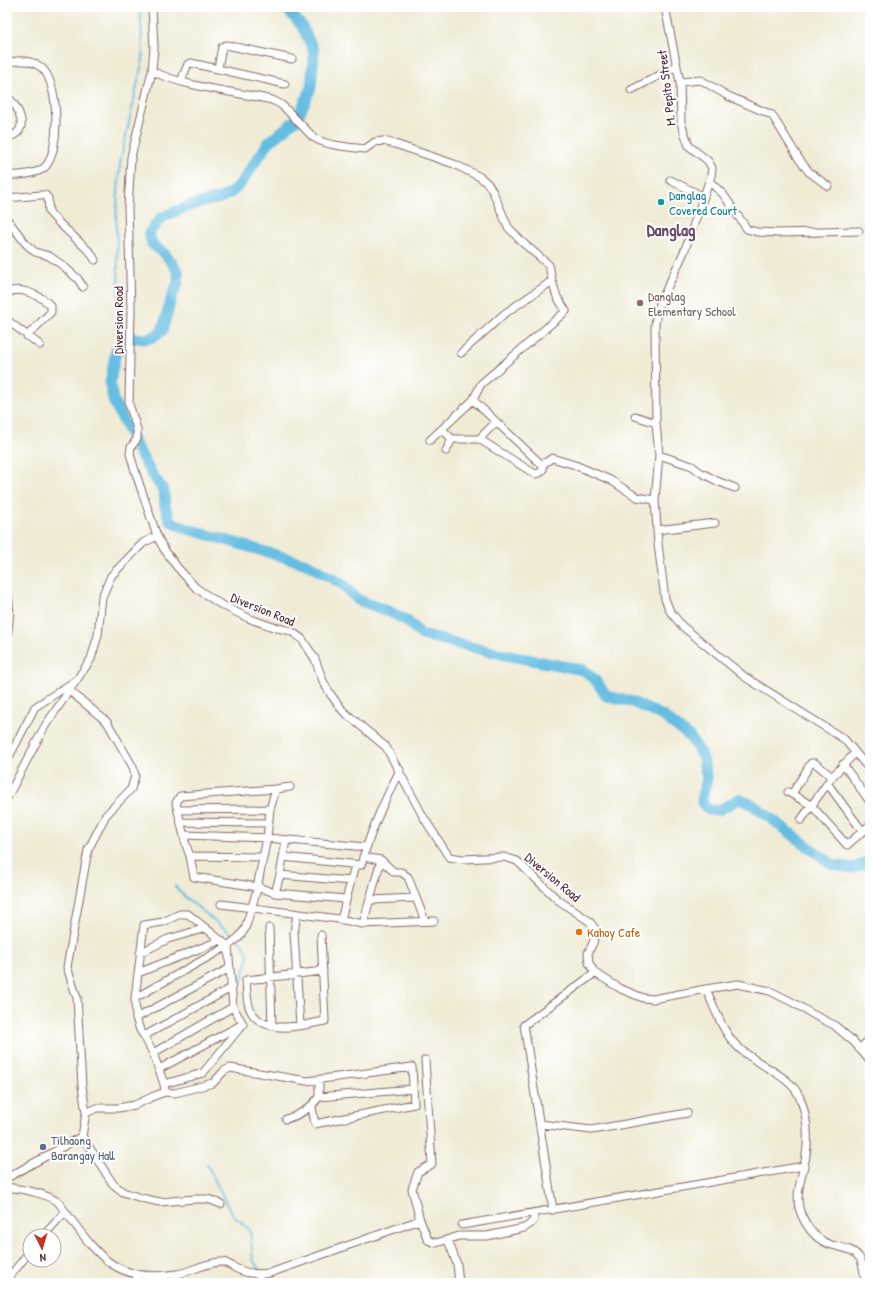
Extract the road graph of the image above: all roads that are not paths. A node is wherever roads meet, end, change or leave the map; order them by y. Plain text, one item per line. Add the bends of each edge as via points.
1 (152, 7) edge
2 (666, 7) edge
3 (292, 59) dead end
4 (7, 63) edge
5 (677, 66) junction
6 (218, 68) junction
7 (152, 71) junction
8 (181, 81) junction
9 (680, 82) junction
10 (285, 84) dead end
11 (630, 90) dead end
12 (7, 96) edge
13 (7, 137) edge
14 (7, 175) edge
15 (670, 180) dead end
16 (828, 186) dead end
17 (707, 189) junction
18 (7, 198) edge
19 (7, 219) edge
20 (858, 231) dead end
21 (95, 260) dead end
22 (552, 281) junction
23 (83, 287) dead end
24 (7, 294) edge
25 (7, 320) edge
26 (27, 336) junction
27 (40, 345) dead end
28 (461, 353) dead end
29 (473, 400) junction
30 (635, 416) dead end
31 (496, 422) junction
32 (656, 422) junction
33 (442, 429) junction
34 (452, 439) junction
35 (479, 439) junction
36 (430, 440) dead end
37 (446, 452) dead end
38 (659, 455) junction
39 (542, 465) junction
40 (735, 488) dead end
41 (656, 500) junction
42 (715, 523) dead end
43 (657, 530) junction
44 (158, 536) junction
45 (7, 594) edge
46 (8, 619) edge
47 (7, 640) edge
48 (77, 680) junction
49 (70, 690) junction
50 (856, 753) junction
51 (7, 761) edge
52 (844, 764) junction
53 (400, 770) junction
54 (870, 770) edge
55 (832, 777) junction
56 (827, 783) junction
57 (290, 787) dead end
58 (276, 789) junction
59 (7, 798) edge
60 (870, 802) edge
61 (811, 805) junction
62 (270, 809) junction
63 (178, 810) junction
64 (801, 820) dead end
65 (182, 822) junction
66 (268, 823) junction
67 (870, 825) edge
68 (863, 832) junction
69 (184, 835) junction
70 (267, 838) junction
71 (286, 840) junction
72 (366, 847) junction
73 (190, 856) junction
74 (283, 857) junction
75 (363, 857) junction
76 (262, 858) junction
77 (381, 860) junction
78 (355, 864) junction
79 (280, 875) junction
80 (351, 882) junction
81 (258, 887) junction
82 (275, 893) junction
83 (416, 898) junction
84 (346, 899) junction
85 (371, 900) junction
86 (221, 904) dead end
87 (251, 908) junction
88 (297, 914) junction
89 (341, 920) junction
90 (434, 920) dead end
91 (425, 921) junction
92 (363, 924) junction
93 (206, 928) junction
94 (269, 928) dead end
95 (321, 934) dead end
96 (220, 940) junction
97 (228, 946) junction
98 (140, 953) junction
99 (230, 968) junction
100 (323, 971) junction
101 (138, 973) junction
102 (595, 973) junction
103 (296, 974) junction
104 (271, 977) junction
105 (231, 988) junction
106 (706, 989) junction
107 (135, 998) junction
108 (233, 1008) junction
109 (136, 1018) junction
110 (243, 1024) junction
111 (272, 1026) junction
112 (300, 1026) junction
113 (144, 1036) junction
114 (870, 1039) edge
115 (860, 1049) junction
116 (153, 1053) junction
117 (425, 1060) dead end
118 (870, 1061) edge
119 (159, 1069) junction
120 (319, 1080) junction
121 (164, 1084) junction
122 (426, 1084) junction
123 (413, 1087) junction
124 (165, 1092) junction
125 (319, 1097) junction
126 (312, 1107) junction
127 (86, 1113) junction
128 (687, 1113) dead end
129 (286, 1119) dead end
130 (540, 1124) junction
131 (82, 1136) junction
132 (804, 1166) junction
133 (7, 1178) edge
134 (7, 1187) edge
135 (221, 1204) dead end
136 (553, 1210) junction
137 (65, 1212) junction
138 (534, 1213) junction
139 (420, 1220) junction
140 (462, 1225) dead end
141 (50, 1228) edge
142 (448, 1240) junction
143 (22, 1261) edge
144 (136, 1275) junction
145 (258, 1279) edge
146 (7, 1280) edge
147 (138, 1283) edge
148 (265, 1283) edge
149 (459, 1283) edge
150 (865, 1283) edge

1 - 7 street, Diversion Road
2 - 5 street, M. Pepito Street
3 - 6 street via 226,45 222,47
4 - 14 street via 30,62 42,68 48,76 53,92 56,135 52,156 45,167 32,173
5 - 9 street, M. Pepito Street
5 - 11 street
6 - 8 street via 188,64
6 - 10 street
7 - 8 street
7 - 44 street, Diversion Road via 131,157 128,208 131,315 129,404 137,430 130,454
8 - 22 street via 272,100 280,104 317,140 365,149 375,142 389,142 432,155 480,177 493,192 508,227 549,265
9 - 16 street via 702,80 728,96 770,113 809,172
9 - 17 street, M. Pepito Street via 681,123 689,146 708,161 712,168
12 - 13 street via 16,106 22,124 17,134
15 - 17 street
17 - 20 street via 723,194 747,229 756,232
17 - 32 street, M. Pepito Street via 684,252 657,311
18 - 21 street via 45,195 48,198 49,212
19 - 23 street via 30,248 62,265
22 - 28 street via 504,314
22 - 29 street via 557,297 566,311 480,384
24 - 26 street via 19,290 35,295 51,306 51,312
25 - 26 street
26 - 27 street
29 - 31 street
29 - 33 street
30 - 32 street
31 - 35 street
31 - 39 street
32 - 38 street, M. Pepito Street
33 - 34 street
33 - 36 street
34 - 35 street
34 - 37 street
35 - 39 street via 534,474 540,473
38 - 40 street via 692,466
38 - 41 street, M. Pepito Street
39 - 41 street via 552,458 575,465 610,480 637,497
41 - 43 street, M. Pepito Street
42 - 43 street
43 - 50 street, M. Pepito Street via 665,599 670,611 682,626 752,682 844,739
44 - 48 street via 143,543 111,576 102,597 98,634 91,659
44 - 53 street, Diversion Road via 177,567 196,588 248,618 291,631 302,639 315,659 331,695 343,711 386,747
45 - 46 street
46 - 47 street
48 - 49 street
48 - 51 street via 35,707
49 - 59 street via 45,726
49 - 127 street via 111,727 133,767 135,776 131,789 106,815 88,850 67,967 78,998 82,1086
50 - 52 street
50 - 54 street, M. Pepito Street
52 - 55 street
52 - 60 street
53 - 72 street
53 - 102 street, Diversion Road via 424,818 449,856 463,859 504,857 517,861 558,900 589,921 596,930 588,952 589,963
55 - 56 street
55 - 61 street via 811,763 790,793
56 - 61 street
56 - 68 street
57 - 58 street
58 - 62 street
58 - 63 street via 180,796 176,803
61 - 64 street
61 - 68 street via 847,845
62 - 63 street
62 - 66 street
63 - 65 street
65 - 66 street
65 - 69 street
66 - 70 street
67 - 68 street
69 - 70 street
69 - 73 street
70 - 71 street
70 - 76 street
71 - 72 street
71 - 74 street
72 - 75 street
73 - 76 street
73 - 81 street via 194,877
74 - 78 street
74 - 79 street
75 - 77 street
75 - 78 street via 361,865
76 - 81 street
77 - 83 street via 394,872 401,872 408,877
77 - 85 street
78 - 80 street
79 - 80 street
79 - 82 street
80 - 84 street
81 - 82 street
81 - 87 street
82 - 84 street
83 - 85 street
83 - 91 street
84 - 89 street
85 - 92 street
86 - 87 street
87 - 88 street
87 - 97 street via 245,928
88 - 89 street
88 - 103 street via 294,933
89 - 92 street
90 - 91 street
91 - 92 street
93 - 96 street
93 - 98 street via 168,939
93 - 98 street via 188,914 144,925
94 - 104 street
95 - 100 street
96 - 97 street
96 - 101 street
97 - 99 street
97 - 107 street
98 - 101 street
99 - 105 street
99 - 109 street
100 - 103 street
100 - 112 street via 325,1021
101 - 107 street
102 - 106 street via 621,989 643,998 663,998
102 - 130 street via 524,1025
103 - 104 street
103 - 112 street
104 - 111 street
104 - 111 street via 246,980 252,1012 260,1021
105 - 108 street
105 - 113 street
106 - 115 street via 738,984 770,991 834,1025
106 - 132 street via 726,1032 736,1046 790,1083 800,1095 807,1121
107 - 109 street
108 - 110 street
108 - 116 street
109 - 113 street
110 - 119 street
110 - 121 street via 203,1073
111 - 112 street
113 - 116 street
114 - 115 street
115 - 118 street
116 - 119 street
117 - 122 street
119 - 121 street
120 - 123 street via 412,1067
120 - 124 street via 306,1081 230,1068 213,1084 175,1093
120 - 125 street
121 - 124 street
122 - 123 street
122 - 139 street via 432,1164 418,1172 412,1189
123 - 125 street
123 - 126 street via 414,1104 315,1124
124 - 127 street via 135,1105 97,1108
125 - 126 street
126 - 129 street
127 - 131 street
128 - 130 street via 592,1130
130 - 136 street
131 - 133 street
131 - 135 street via 113,1184 123,1192 160,1202 208,1199
132 - 136 street
132 - 150 street via 798,1190 798,1207 802,1216 816,1236 824,1242 856,1253 862,1265
134 - 137 street via 46,1195 58,1202
136 - 138 street
137 - 141 street
137 - 144 street via 105,1260 119,1269
138 - 140 street
138 - 142 street via 534,1220 524,1228 487,1236 459,1236
139 - 142 street via 428,1240 436,1243
139 - 145 street
142 - 149 street via 457,1264
143 - 146 street
144 - 145 street via 166,1276 221,1262
144 - 147 street
145 - 148 street

